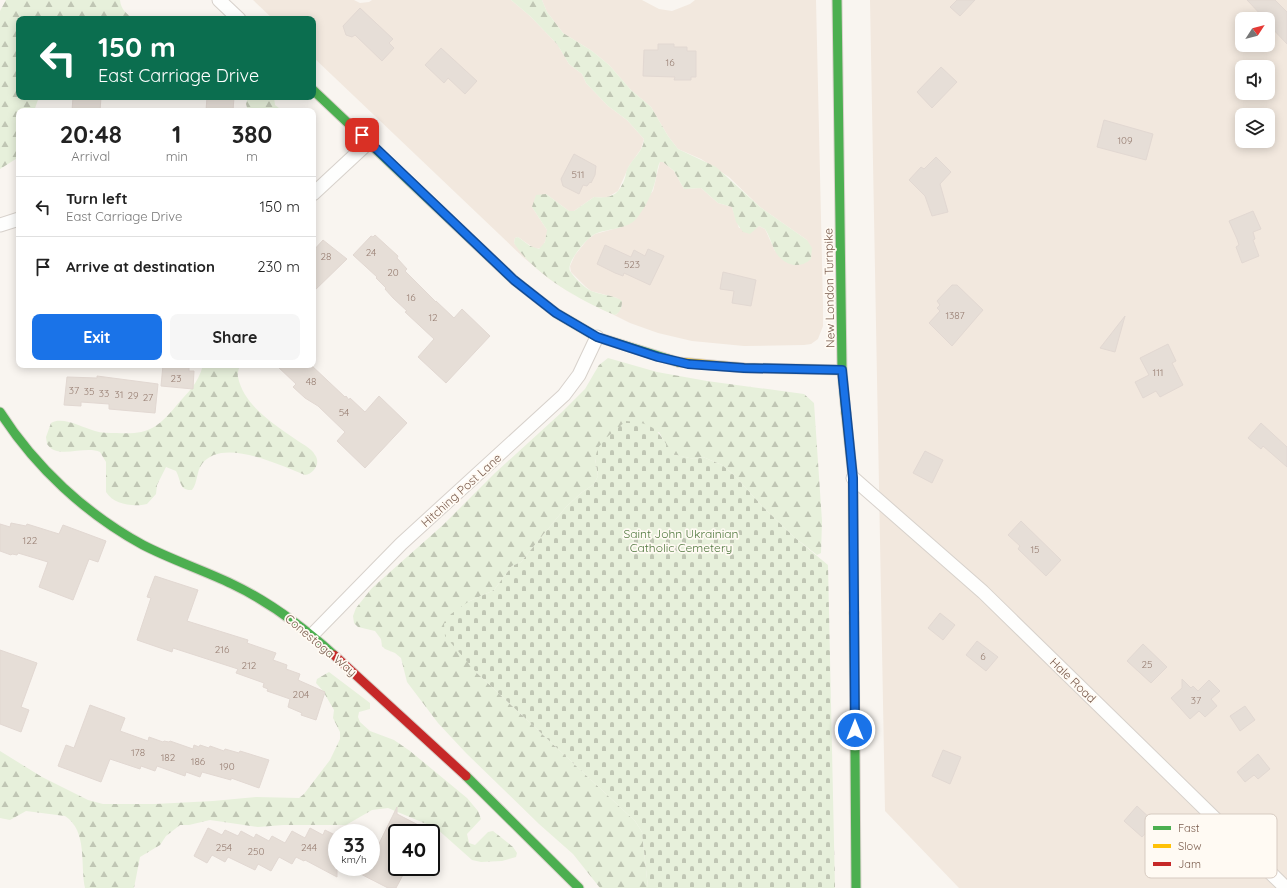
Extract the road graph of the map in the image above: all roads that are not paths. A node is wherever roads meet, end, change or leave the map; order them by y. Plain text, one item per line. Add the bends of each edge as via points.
1 (219, 0) edge
2 (837, 0) edge
3 (236, 16) edge
4 (316, 93) edge
5 (369, 142) junction
6 (316, 191) edge
7 (16, 220) edge
8 (0, 225) edge
9 (597, 337) junction
10 (842, 370) junction
11 (0, 412) edge
12 (853, 478) junction
13 (312, 634) junction
14 (1210, 814) edge
15 (1276, 878) edge
16 (579, 888) edge
17 (856, 888) edge
18 (1286, 888) edge

1 - 3 street
2 - 10 street, New London Turnpike
4 - 5 street
5 - 6 street
5 - 9 street via 514,280 556,313
7 - 8 street
9 - 10 street via 688,364
9 - 13 street, Hitching Post Lane via 579,375 564,395 401,544
10 - 12 street, New London Turnpike
11 - 13 street, Conestoga Way via 36,459 67,491 111,525 143,545 246,591
12 - 14 street, Hale Road via 983,592
12 - 17 street, New London Turnpike
13 - 16 street, Conestoga Way via 477,786
15 - 18 street, Hale Road

